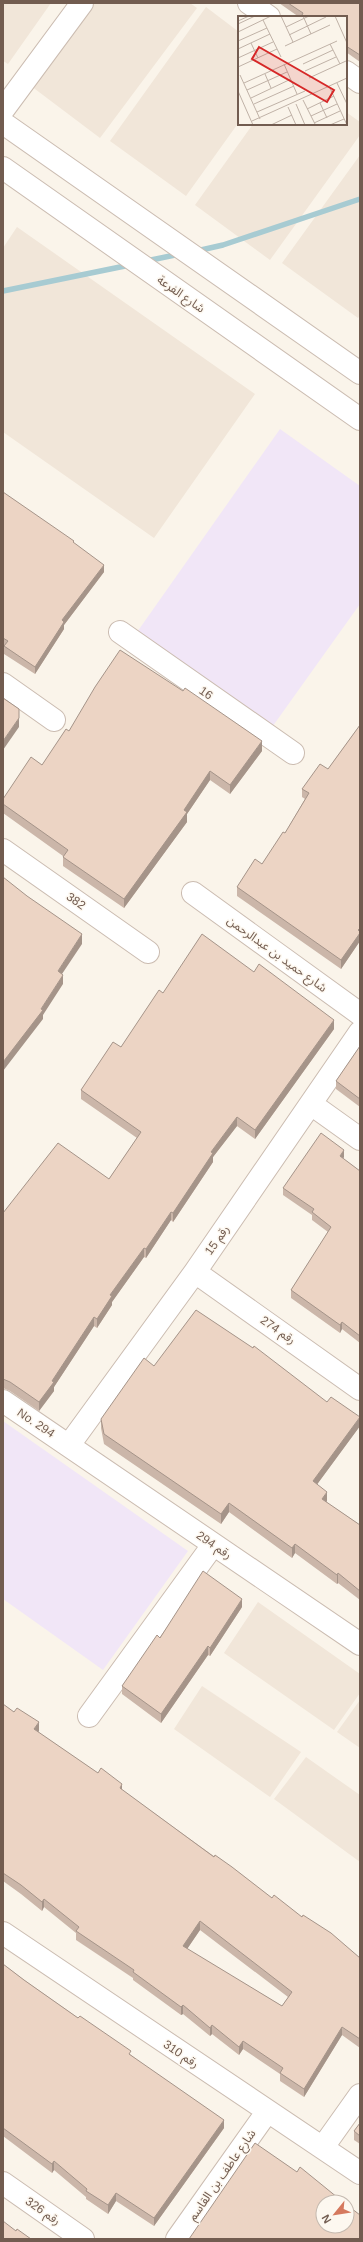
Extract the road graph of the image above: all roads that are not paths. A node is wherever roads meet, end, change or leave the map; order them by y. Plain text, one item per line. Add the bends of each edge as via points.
1 (82, 3) edge
2 (249, 3) edge
3 (268, 16) edge
4 (347, 73) edge
5 (360, 82) edge
6 (3, 110) edge
7 (3, 123) edge
8 (3, 168) edge
9 (360, 373) edge
10 (360, 419) edge
11 (120, 632) dead end
12 (3, 684) edge
13 (54, 720) dead end
14 (293, 753) dead end
15 (3, 850) edge
16 (193, 893) dead end
17 (148, 952) dead end
18 (360, 1014) edge
19 (360, 1032) edge
20 (311, 1104) junction
21 (360, 1139) edge
22 (195, 1272) junction
23 (360, 1389) edge
24 (3, 1401) edge
25 (69, 1445) junction
26 (213, 1545) junction
27 (360, 1644) edge
28 (89, 1716) dead end
29 (3, 1933) edge
30 (360, 2095) edge
31 (267, 2112) junction
32 (323, 2146) junction
33 (360, 2173) edge
34 (3, 2183) edge
35 (83, 2239) edge
36 (177, 2239) edge

1 - 6 street
2 - 3 street
4 - 5 street
7 - 9 street
8 - 10 street, شارع الفرعة
11 - 14 street, 16
12 - 13 street
15 - 17 street, 382
16 - 18 street, شارع حميد بن عبدالرحمن
19 - 20 street, رقم 15
20 - 21 street
20 - 22 street, رقم 15
22 - 23 street, رقم 274
22 - 25 street, رقم 15
24 - 25 street, No. 294
25 - 26 street, رقم 294
26 - 27 street, رقم 294
26 - 28 street
29 - 31 street, رقم 310
30 - 32 street
31 - 32 street, رقم 310
31 - 36 street, شارع عاطف بن القاسم
32 - 33 street, رقم 310
34 - 35 street, رقم 326

